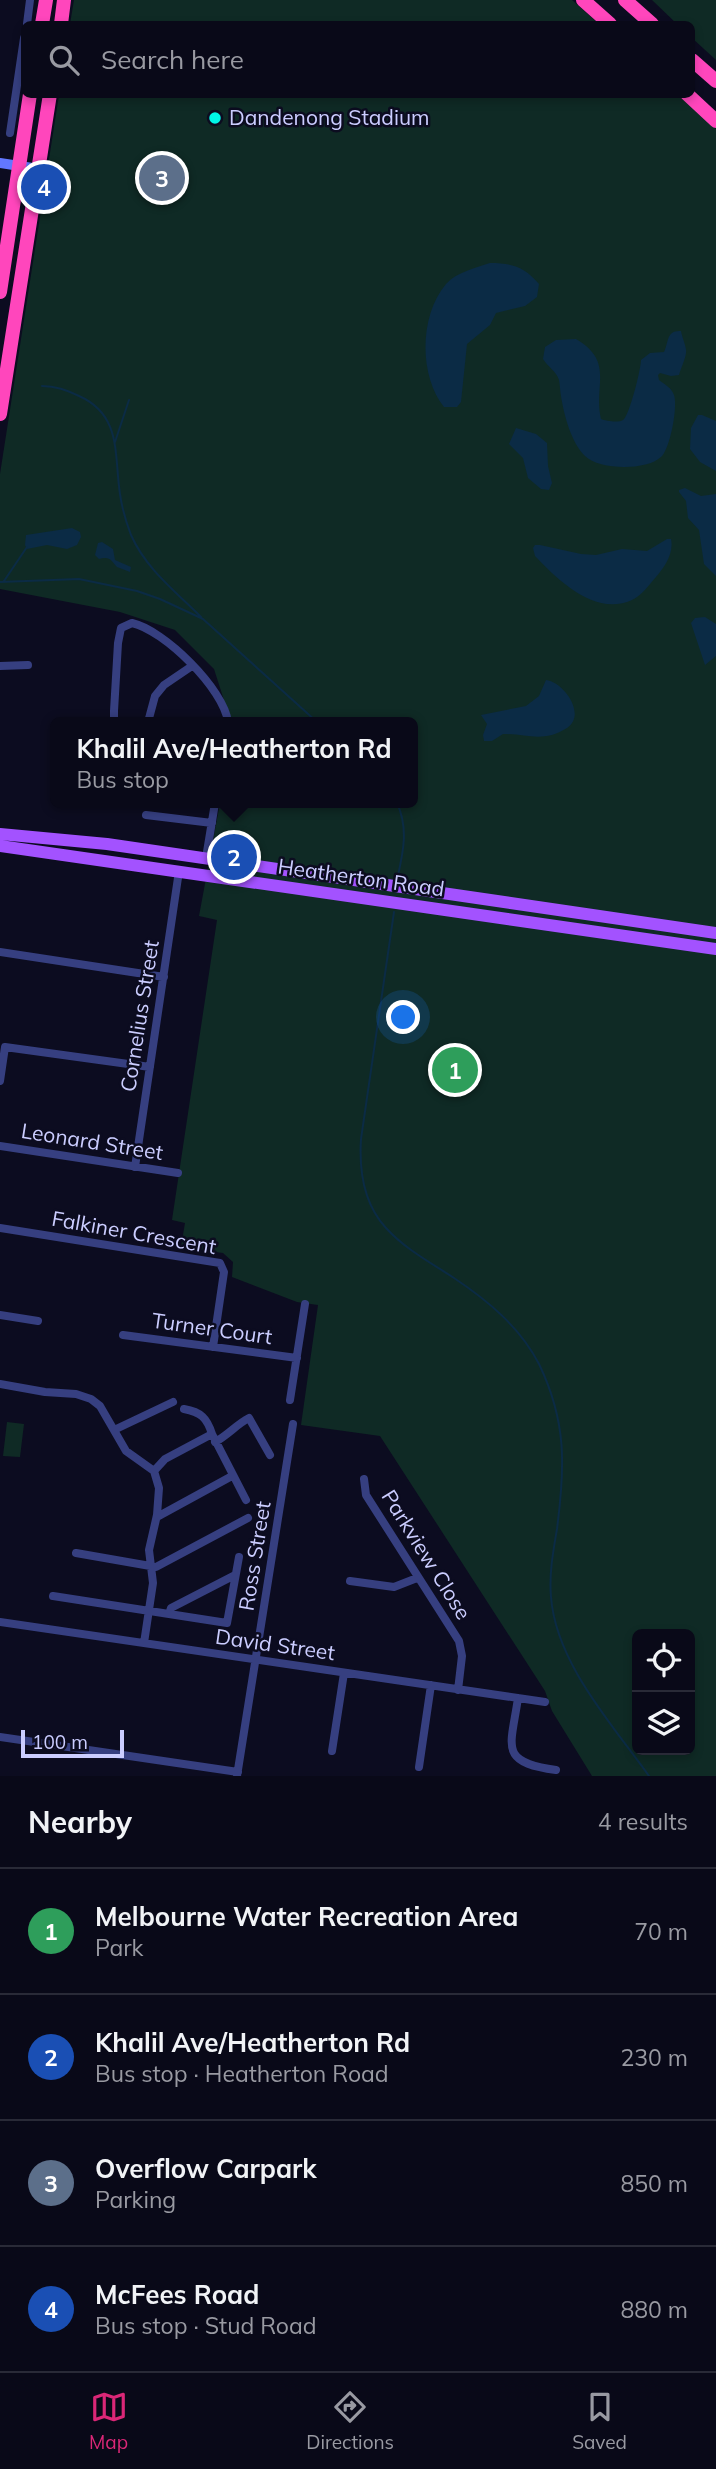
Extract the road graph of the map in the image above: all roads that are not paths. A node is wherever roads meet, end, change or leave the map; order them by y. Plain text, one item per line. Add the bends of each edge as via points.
1 (30, 0) edge
2 (46, 0) edge
3 (64, 0) edge
4 (583, 0) edge
5 (625, 0) edge
6 (27, 21) edge
7 (42, 21) edge
8 (61, 21) edge
9 (607, 21) edge
10 (649, 21) edge
11 (21, 58) edge
12 (695, 63) edge
13 (716, 81) edge
14 (29, 98) edge
15 (49, 98) edge
16 (691, 98) edge
17 (716, 121) edge
18 (10, 133) dead end
19 (0, 163) edge
20 (19, 166) junction
21 (39, 169) junction
22 (0, 292) edge
23 (0, 414) edge
24 (29, 665) dead end
25 (0, 666) edge
26 (192, 666) junction
27 (114, 717) edge
28 (149, 717) edge
29 (227, 717) edge
30 (214, 808) edge
31 (146, 815) dead end
32 (212, 823) junction
33 (0, 834) edge
34 (0, 846) edge
35 (181, 855) junction
36 (206, 858) junction
37 (179, 871) junction
38 (203, 875) junction
39 (716, 933) edge
40 (716, 949) edge
41 (0, 952) edge
42 (164, 977) junction
43 (150, 1067) junction
44 (0, 1081) edge
45 (0, 1146) edge
46 (135, 1167) junction
47 (178, 1173) dead end
48 (0, 1228) edge
49 (304, 1304) dead end
50 (0, 1315) edge
51 (38, 1321) dead end
52 (123, 1335) dead end
53 (213, 1347) junction
54 (297, 1358) junction
55 (0, 1384) edge
56 (290, 1400) dead end
57 (173, 1402) dead end
58 (184, 1409) dead end
59 (293, 1424) dead end
60 (114, 1430) junction
61 (213, 1438) junction
62 (270, 1455) dead end
63 (154, 1471) junction
64 (232, 1476) junction
65 (365, 1479) dead end
66 (246, 1500) dead end
67 (157, 1517) junction
68 (248, 1518) dead end
69 (76, 1553) dead end
70 (239, 1557) dead end
71 (151, 1566) junction
72 (235, 1574) junction
73 (417, 1578) junction
74 (350, 1581) dead end
75 (53, 1595) dead end
76 (148, 1610) junction
77 (169, 1614) junction
78 (0, 1622) edge
79 (144, 1643) junction
80 (255, 1659) junction
81 (344, 1673) junction
82 (431, 1685) junction
83 (458, 1690) junction
84 (518, 1698) junction
85 (545, 1702) dead end
86 (0, 1737) edge
87 (332, 1751) dead end
88 (418, 1767) dead end
89 (556, 1770) dead end
90 (237, 1774) edge

1 - 6 street
2 - 7 highway
3 - 8 highway
4 - 9 highway
5 - 10 highway
11 - 18 street
12 - 13 highway
14 - 20 highway
15 - 21 highway
16 - 17 highway
19 - 20 street
20 - 21 street
20 - 22 highway
21 - 23 highway
24 - 25 street
26 - 27 street via 155,632 126,624 118,643
26 - 28 street via 164,685 155,696
26 - 29 street
30 - 32 street
31 - 32 street
32 - 36 street
33 - 35 main road, Heatherton Road
34 - 37 main road, Heatherton Road
35 - 36 main road, Heatherton Road
35 - 37 main road
36 - 38 main road
36 - 39 main road, Heatherton Road
37 - 38 main road, Heatherton Road
37 - 42 street, Cornelius Street
38 - 40 main road, Heatherton Road
41 - 42 street
42 - 43 street, Cornelius Street
43 - 44 street via 5,1047
43 - 46 street, Cornelius Street
45 - 46 street, Leonard Street
46 - 47 street, Leonard Street
48 - 53 street, Falkiner Crescent via 217,1261 224,1272
49 - 54 street
50 - 51 street
52 - 53 street, Turner Court
53 - 54 street, Turner Court
54 - 56 street
55 - 60 street via 87,1396 100,1406
57 - 60 street
58 - 61 street via 203,1415
59 - 80 street, Ross Street
60 - 63 street via 127,1451
61 - 62 street via 232,1432 249,1418
61 - 63 street via 165,1459
61 - 64 street
63 - 67 street via 159,1488
64 - 66 street
64 - 67 street
65 - 73 street, Parkview Close via 366,1495
67 - 71 street via 149,1550
68 - 71 street
69 - 71 street
70 - 72 street
71 - 76 street
72 - 77 street via 170,1608
72 - 77 street via 227,1623
73 - 74 street via 394,1587
73 - 83 street, Parkview Close via 459,1641
75 - 76 street
76 - 77 street
76 - 79 street
78 - 79 street, David Street
79 - 80 street, David Street
80 - 81 street, David Street
80 - 90 street, Ross Street
81 - 82 street, David Street
81 - 87 street
82 - 83 street, David Street
82 - 88 street
83 - 84 street, David Street
84 - 85 street, David Street
84 - 89 street via 513,1754 527,1765
86 - 90 street

